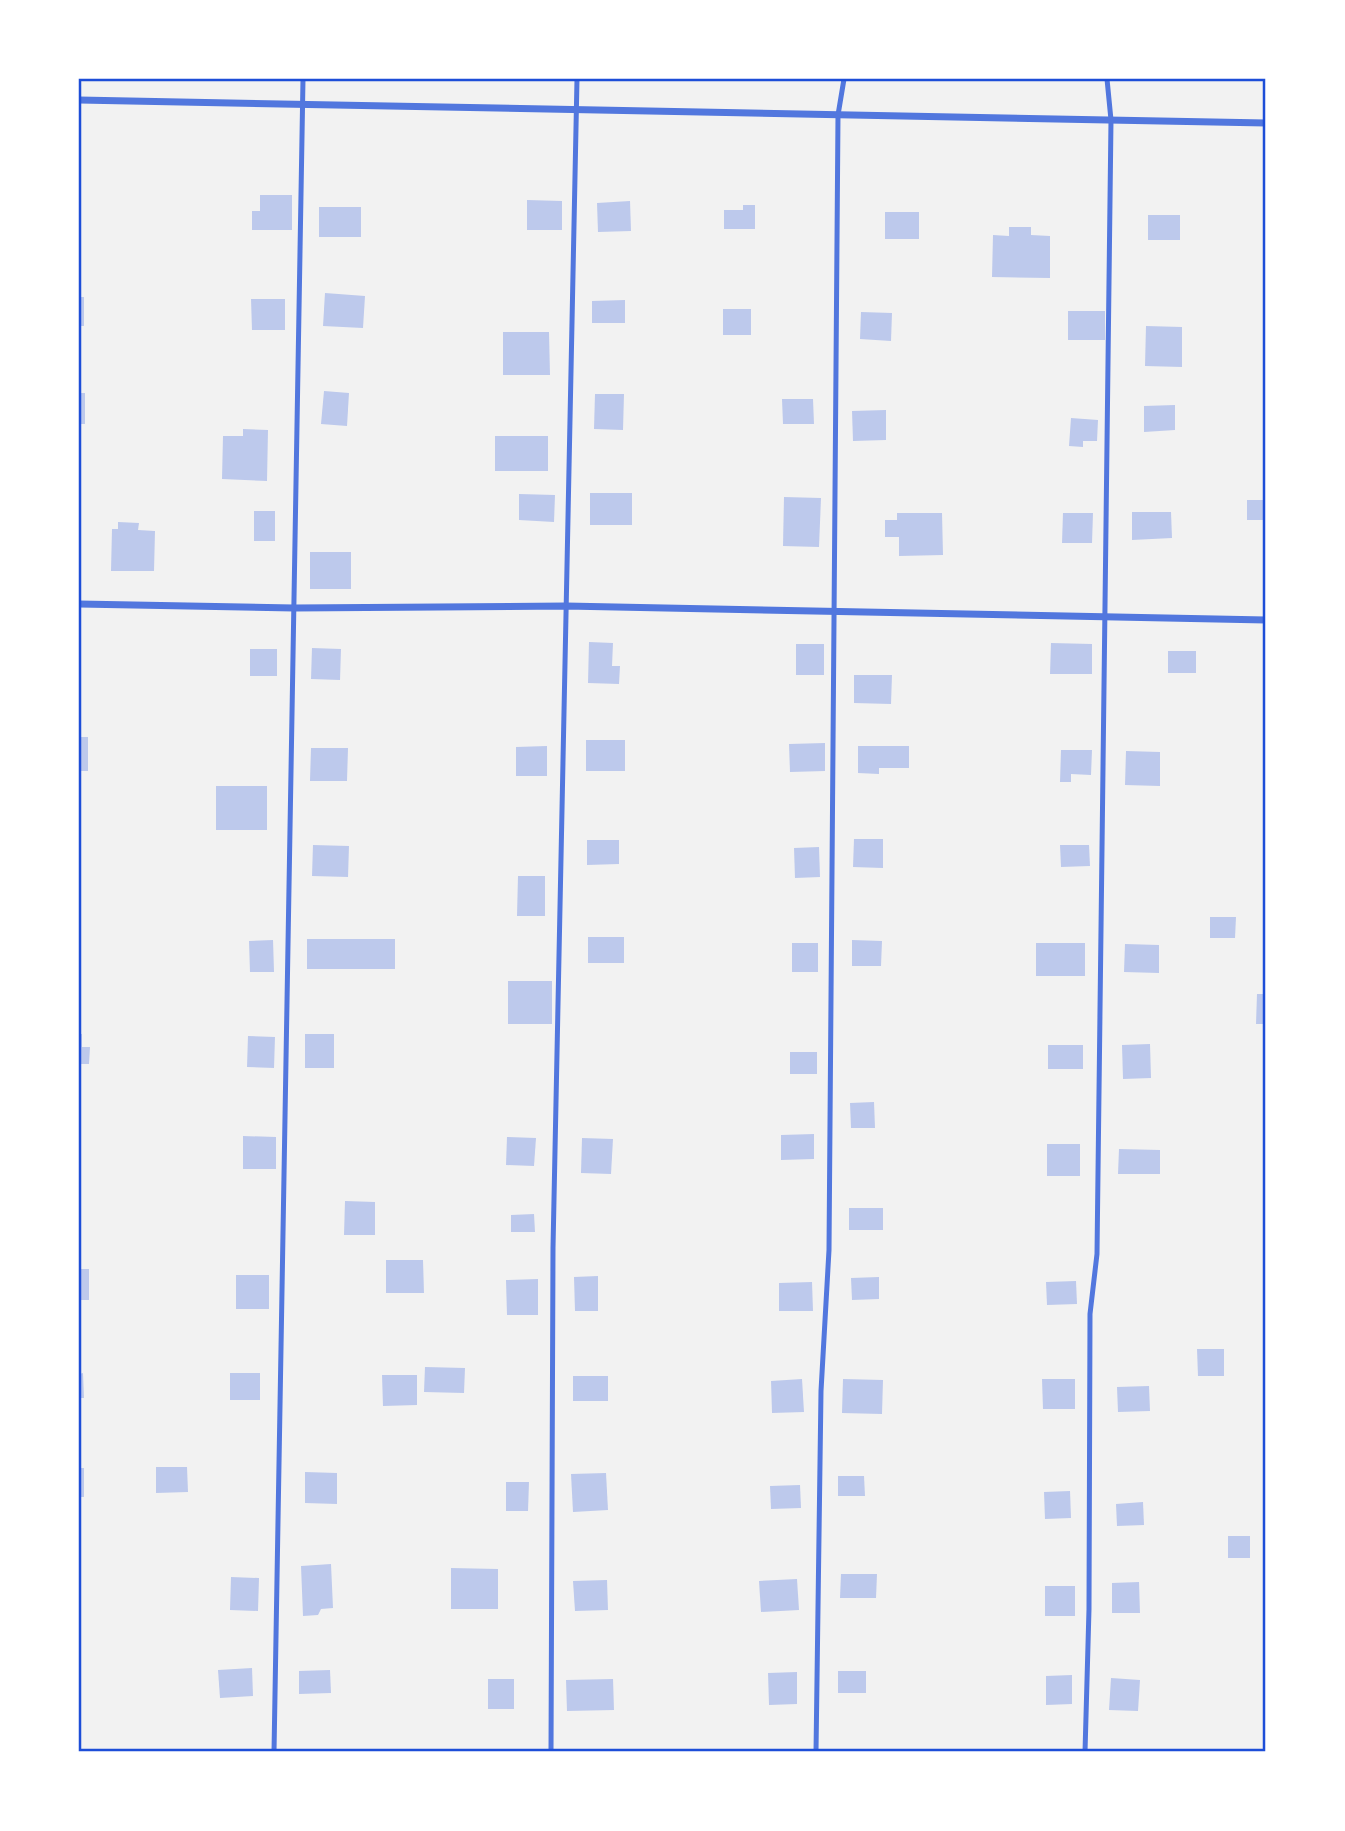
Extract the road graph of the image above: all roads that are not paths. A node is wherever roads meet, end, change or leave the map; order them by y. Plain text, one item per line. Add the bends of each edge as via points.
1 (303, 79) edge
2 (577, 79) edge
3 (844, 79) edge
4 (1107, 79) edge
5 (79, 100) edge
6 (302, 105) junction
7 (577, 110) junction
8 (838, 115) junction
9 (1111, 120) junction
10 (1266, 123) edge
11 (79, 604) edge
12 (566, 606) junction
13 (294, 608) junction
14 (834, 611) junction
15 (1105, 616) junction
16 (1266, 620) edge
17 (274, 1752) edge
18 (551, 1752) edge
19 (816, 1752) edge
20 (1085, 1752) edge

1 - 6 lane
2 - 7 lane
3 - 8 lane
4 - 9 lane
5 - 6 street
6 - 7 street
6 - 13 lane
7 - 8 street
7 - 12 lane
8 - 9 street
8 - 14 lane
9 - 10 street
9 - 15 lane
11 - 13 street
12 - 13 street
12 - 14 street
12 - 18 lane via 553,1248
13 - 17 lane
14 - 15 street
14 - 19 lane via 830,1250 821,1391
15 - 16 street
15 - 20 lane

